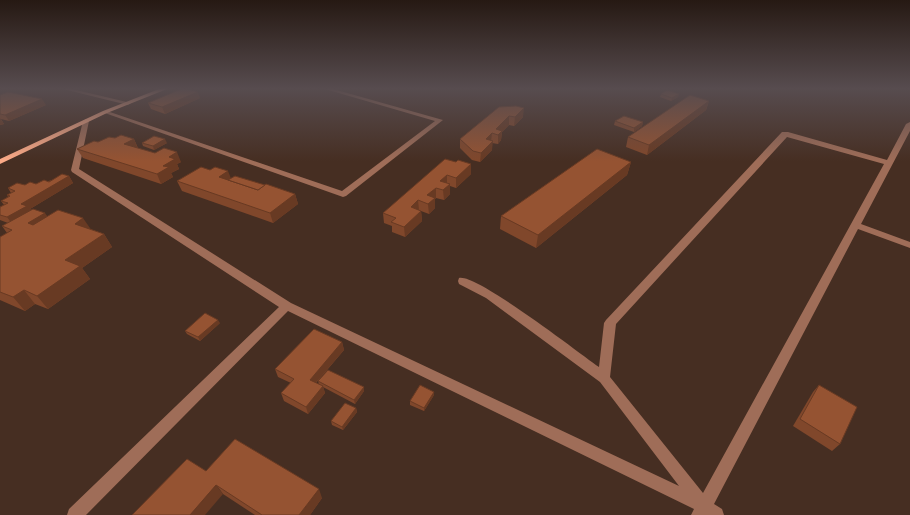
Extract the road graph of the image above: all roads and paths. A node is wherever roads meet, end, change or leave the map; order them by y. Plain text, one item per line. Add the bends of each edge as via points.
1 (103, 113) edge
2 (108, 113) edge
3 (415, 113) edge
4 (86, 121) junction
5 (910, 124) edge
6 (0, 162) edge
7 (889, 163) junction
8 (856, 225) junction
9 (910, 245) edge
10 (462, 281) dead end
11 (287, 306) junction
12 (604, 378) junction
13 (706, 512) edge
14 (75, 515) edge

1 - 4 main road
2 - 3 street via 343,194 440,120
4 - 6 main road
4 - 11 street via 75,170
5 - 7 street
7 - 8 street
7 - 12 street via 785,134 610,323
8 - 9 street
8 - 13 street
10 - 12 street via 490,295
11 - 13 street
11 - 14 street
12 - 13 street

